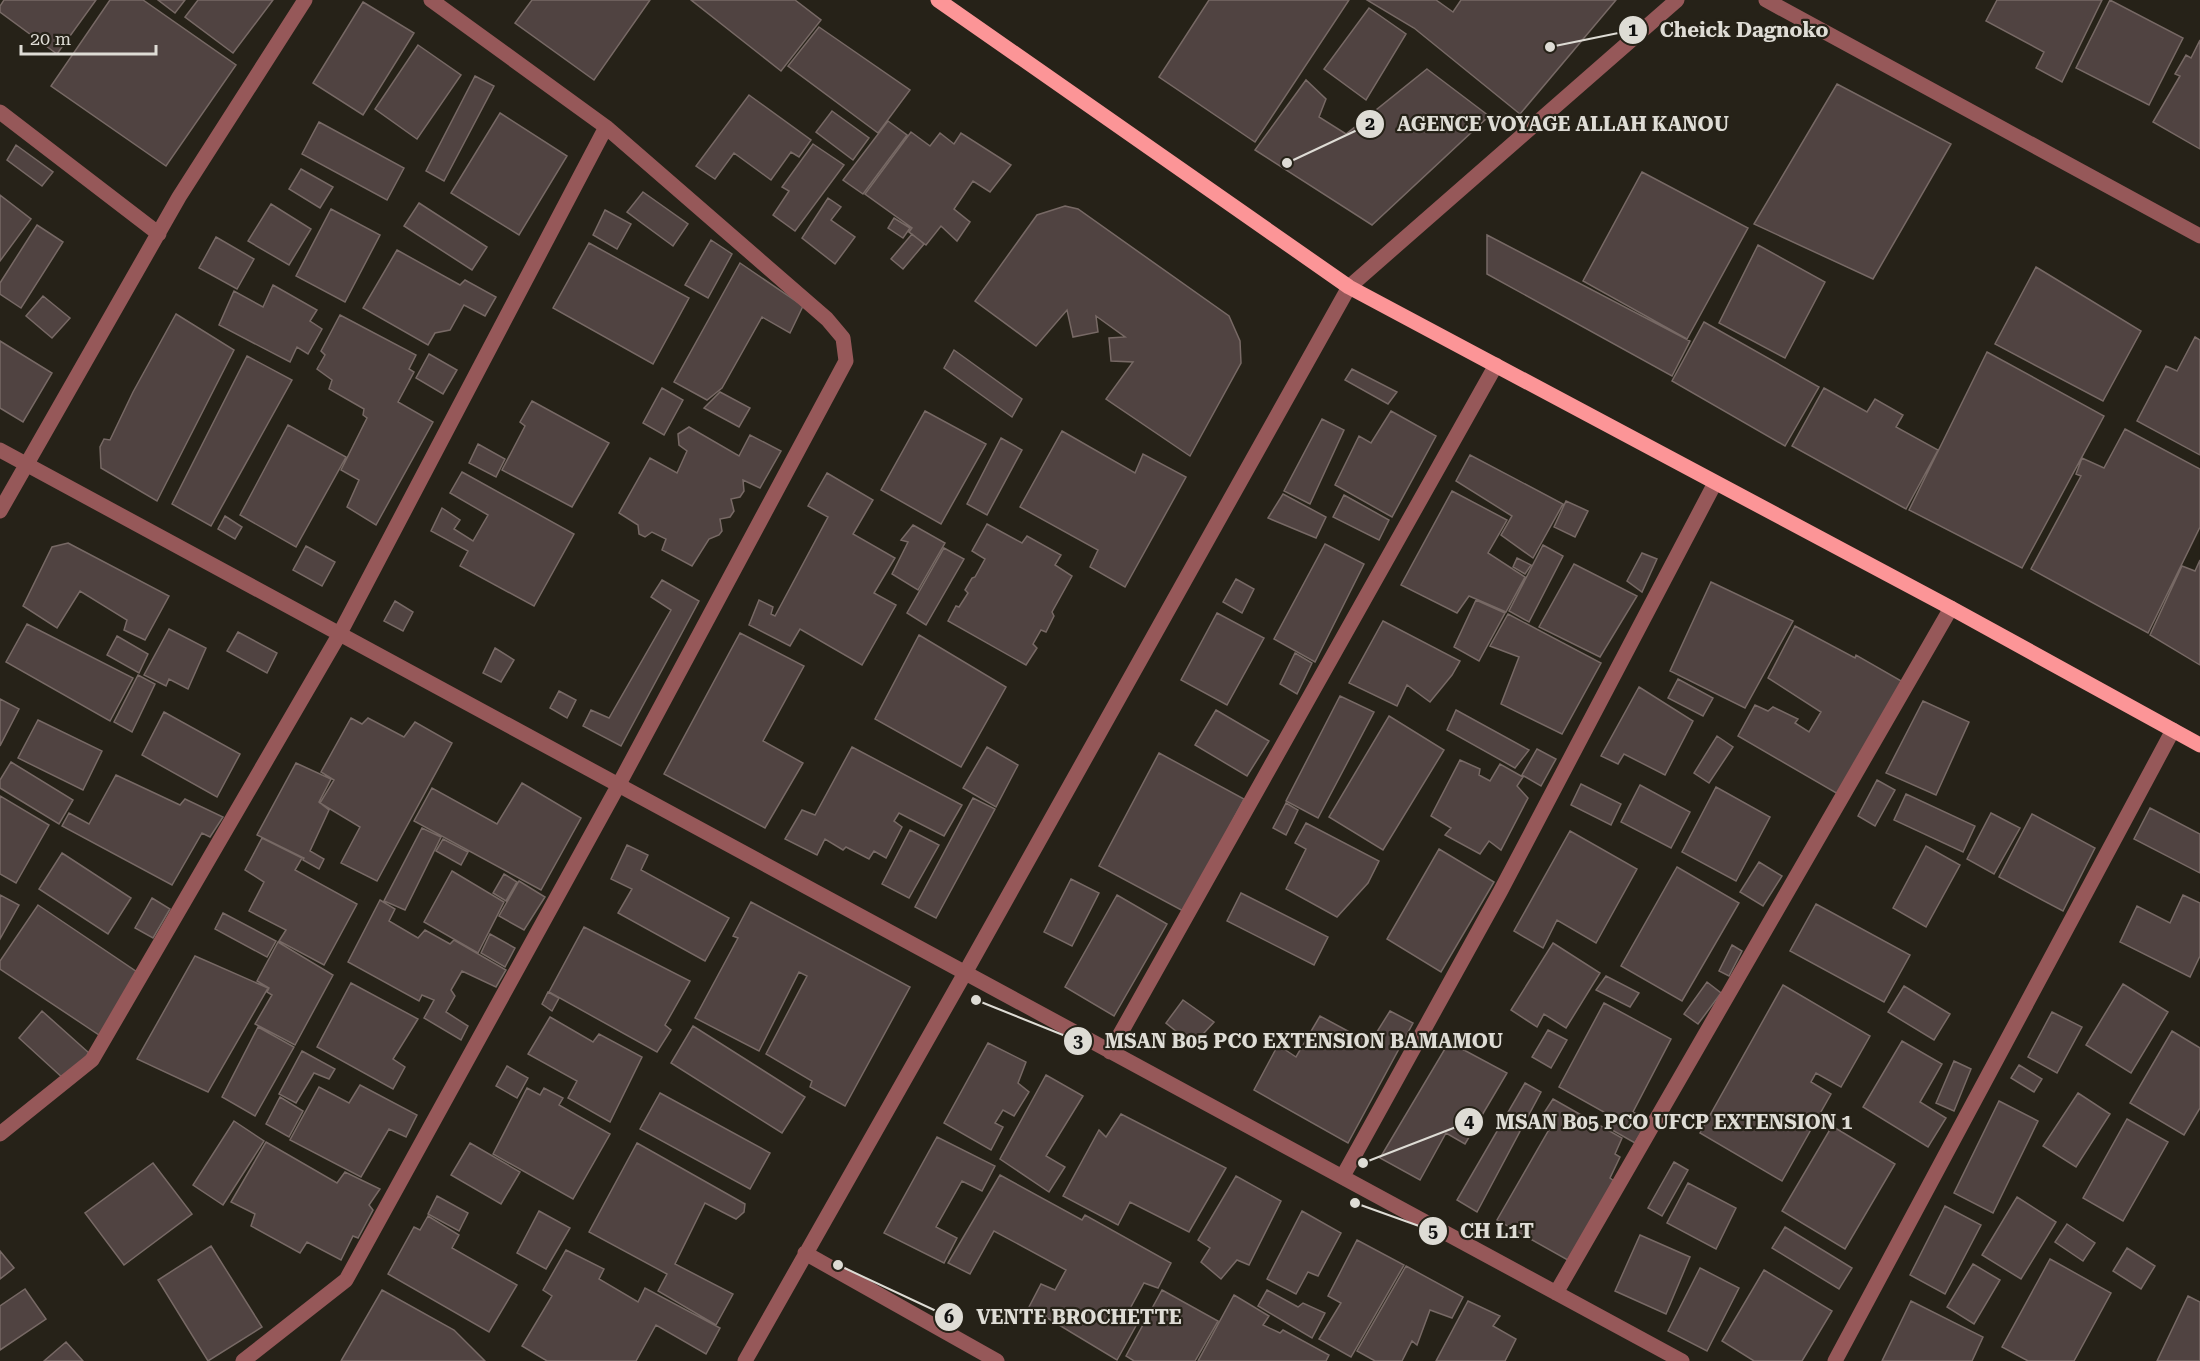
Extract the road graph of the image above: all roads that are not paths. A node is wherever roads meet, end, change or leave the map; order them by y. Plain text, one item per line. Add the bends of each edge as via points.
1 (305, 0) edge
2 (431, 0) edge
3 (938, 0) edge
4 (1677, 0) edge
5 (1766, 0) edge
6 (0, 112) edge
7 (606, 127) junction
8 (159, 234) junction
9 (2200, 236) edge
10 (1349, 287) junction
11 (1496, 366) junction
12 (0, 450) edge
13 (26, 466) junction
14 (1715, 483) junction
15 (0, 511) edge
16 (1951, 608) junction
17 (339, 635) junction
18 (2173, 730) junction
19 (2200, 745) edge
20 (618, 786) junction
21 (965, 973) junction
22 (1110, 1052) junction
23 (0, 1134) edge
24 (1343, 1176) junction
25 (805, 1253) junction
26 (1556, 1293) junction
27 (1677, 1360) edge
28 (243, 1361) edge
29 (744, 1361) edge
30 (997, 1361) edge
31 (1835, 1361) edge

1 - 8 street
2 - 7 street
3 - 10 main road
4 - 10 street
5 - 9 street
6 - 8 street
7 - 17 street
7 - 20 street via 827,320 843,338 846,362
8 - 13 street
10 - 11 main road
10 - 21 street
11 - 14 main road
11 - 22 street
12 - 13 street
13 - 15 street
13 - 17 street
14 - 16 main road
14 - 24 street via 1500,892
16 - 18 main road
16 - 26 street
17 - 20 street
17 - 23 street via 92,1060
18 - 19 main road
18 - 31 street
20 - 21 street
20 - 28 street via 346,1280
21 - 22 street
21 - 25 street
22 - 24 street
24 - 26 street
25 - 29 street
25 - 30 street
26 - 27 street

